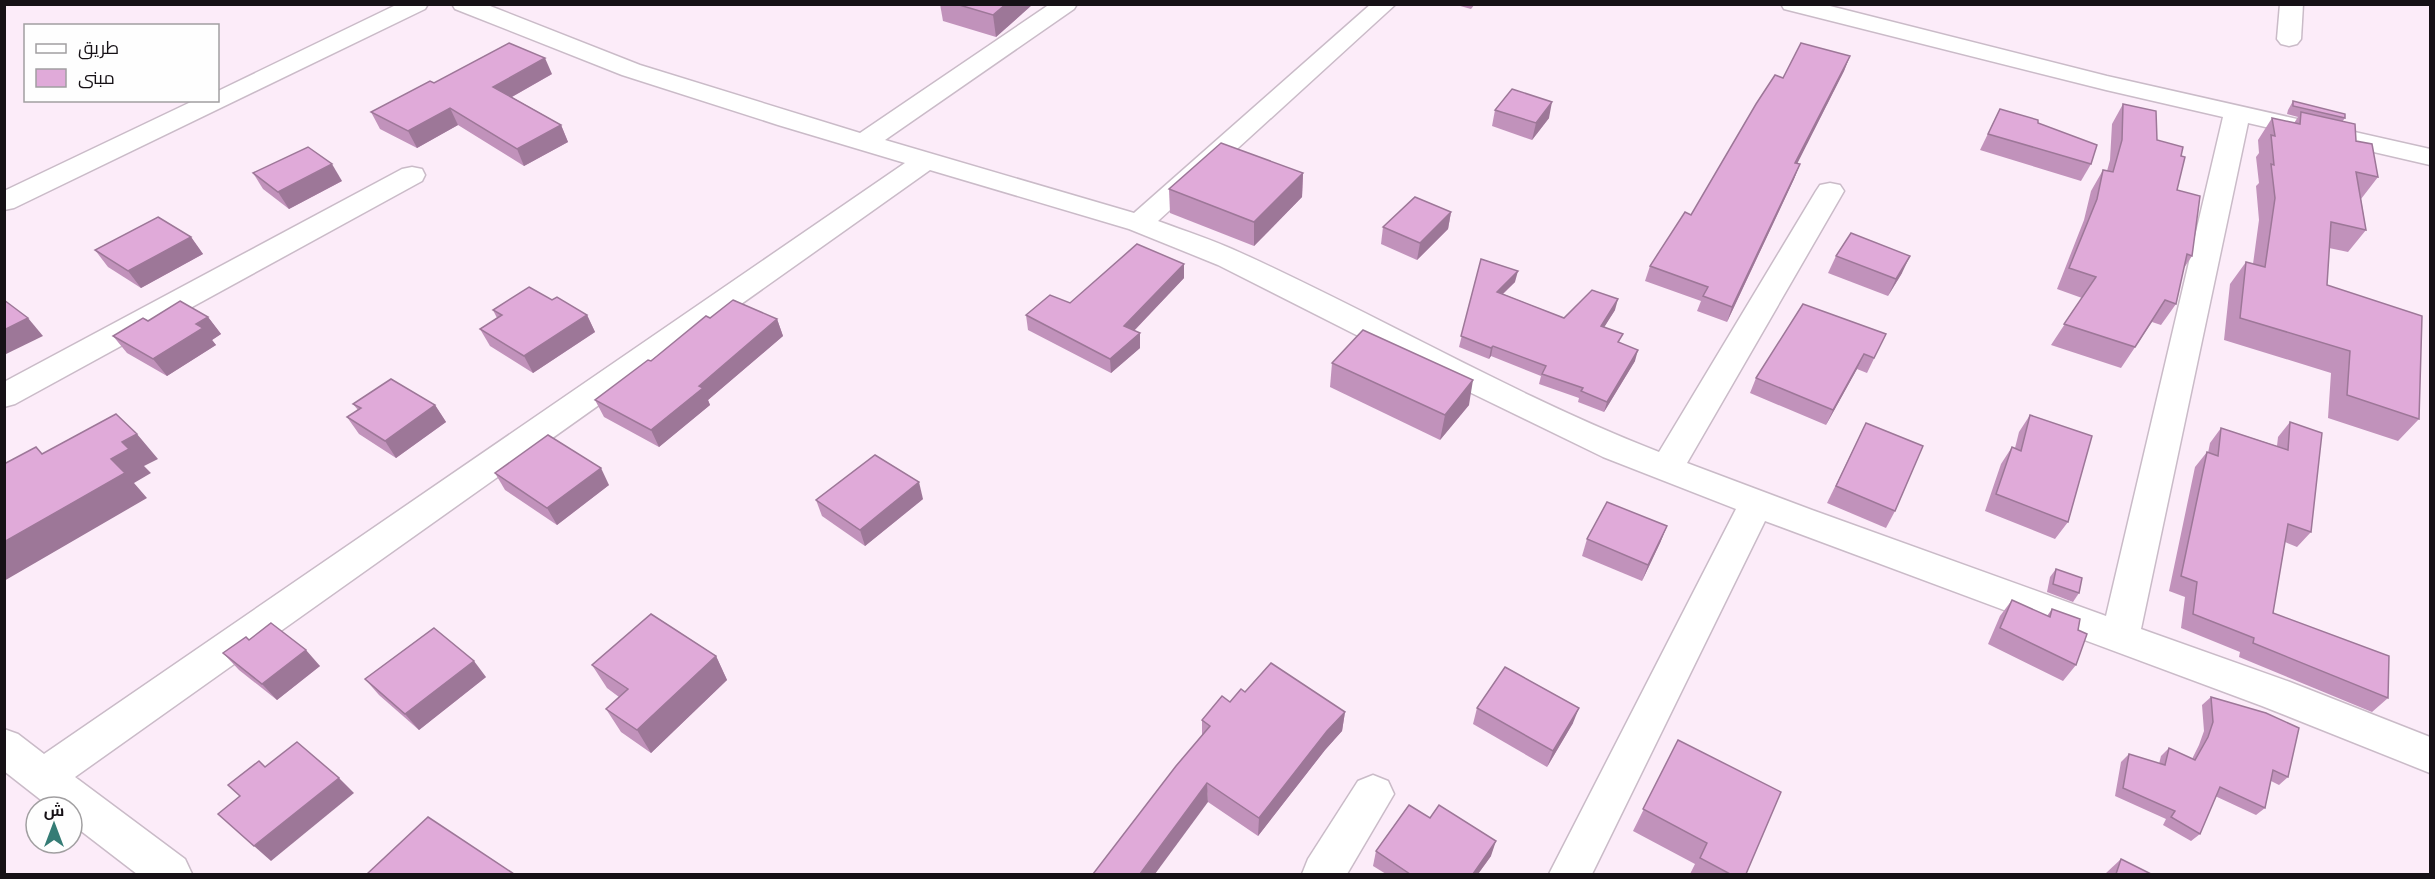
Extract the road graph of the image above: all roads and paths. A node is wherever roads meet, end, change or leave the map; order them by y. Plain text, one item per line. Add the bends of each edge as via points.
1 (417, 4) edge
2 (463, 4) edge
3 (1066, 4) edge
4 (1385, 4) edge
5 (1792, 4) edge
6 (2292, 4) edge
7 (2289, 39) dead end
8 (219, 99) edge
9 (213, 102) edge
10 (2237, 113) junction
11 (865, 142) junction
12 (2430, 157) edge
13 (927, 160) junction
14 (412, 175) dead end
15 (1830, 190) dead end
16 (4, 202) edge
17 (1139, 223) junction
18 (4, 396) edge
19 (1667, 468) junction
20 (1756, 502) junction
21 (2120, 638) junction
22 (2430, 755) edge
23 (19, 766) edge
24 (1373, 794) dead end
25 (170, 874) edge
26 (1323, 874) edge
27 (1570, 874) edge

1 - 8 street
2 - 11 street via 631,70
3 - 11 street
4 - 17 street
5 - 10 street
6 - 7 street
9 - 16 street
10 - 12 street
10 - 21 street
11 - 13 street
13 - 17 street
13 - 23 street
14 - 18 street
15 - 19 street
17 - 19 street via 1228,258 1490,389
19 - 20 street
20 - 21 street
20 - 27 street
21 - 22 street
23 - 25 street
24 - 26 street

